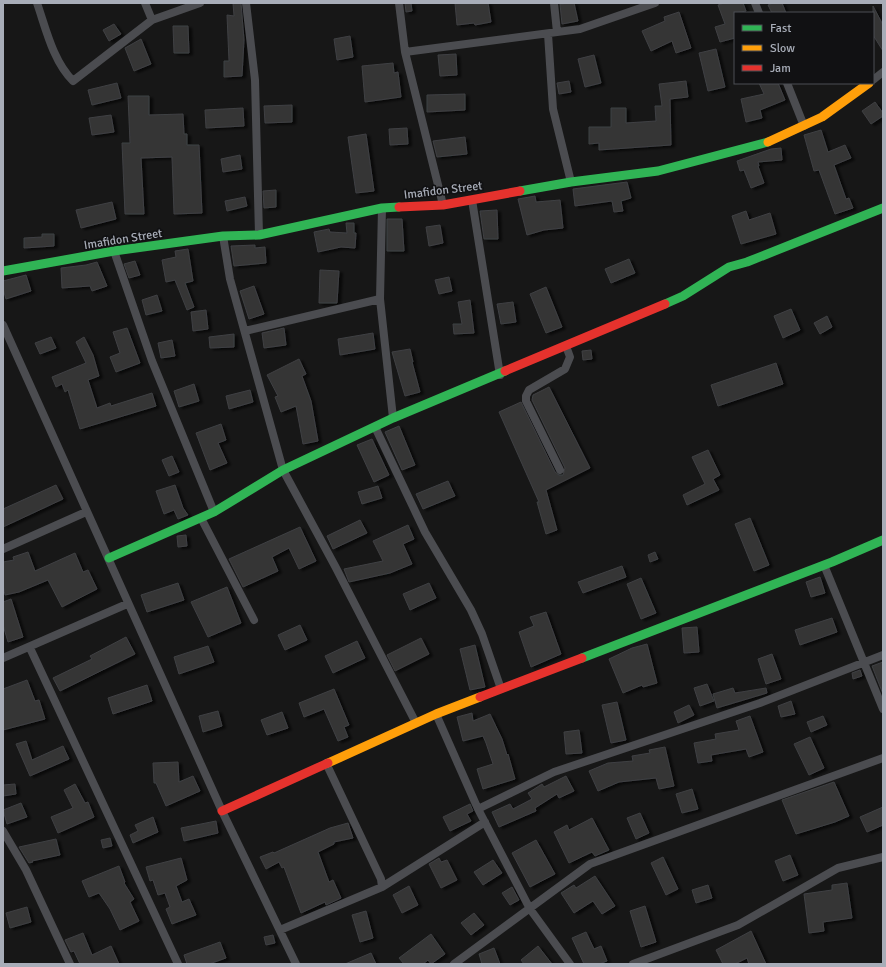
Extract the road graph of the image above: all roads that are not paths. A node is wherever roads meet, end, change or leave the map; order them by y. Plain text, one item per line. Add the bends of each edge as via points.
1 (37, 3) edge
2 (144, 3) edge
3 (200, 3) edge
4 (246, 3) edge
5 (399, 3) edge
6 (554, 3) edge
7 (655, 3) edge
8 (152, 20) junction
9 (557, 32) junction
10 (548, 34) junction
11 (405, 52) junction
12 (883, 72) edge
13 (874, 79) edge
14 (787, 84) edge
15 (868, 84) edge
16 (804, 126) junction
17 (570, 182) junction
18 (472, 200) junction
19 (443, 205) junction
20 (382, 208) junction
21 (883, 208) edge
22 (259, 235) junction
23 (223, 236) junction
24 (114, 251) junction
25 (3, 271) edge
26 (380, 299) junction
27 (3, 326) edge
28 (245, 331) junction
29 (566, 346) junction
30 (500, 375) junction
31 (393, 418) junction
32 (375, 427) junction
33 (283, 470) junction
34 (560, 470) dead end
35 (86, 512) junction
36 (214, 512) junction
37 (201, 518) junction
38 (883, 540) edge
39 (3, 549) edge
40 (109, 558) junction
41 (824, 565) junction
42 (127, 604) junction
43 (254, 620) dead end
44 (30, 648) junction
45 (883, 655) edge
46 (3, 658) edge
47 (864, 661) junction
48 (501, 689) junction
49 (883, 709) edge
50 (436, 714) junction
51 (416, 723) junction
52 (883, 758) edge
53 (326, 763) junction
54 (478, 809) junction
55 (222, 811) junction
56 (485, 822) junction
57 (3, 831) edge
58 (883, 857) edge
59 (382, 887) junction
60 (530, 909) junction
61 (280, 930) junction
62 (70, 964) edge
63 (178, 964) edge
64 (296, 964) edge
65 (454, 964) edge
66 (570, 964) edge
67 (634, 964) edge

1 - 8 street via 55,53 66,74 73,81
2 - 8 street
3 - 8 street
4 - 22 street via 255,80
5 - 11 street
6 - 9 street
7 - 9 street via 580,29
9 - 10 street
10 - 11 street via 490,39
10 - 17 street via 554,109
11 - 19 street
12 - 13 street
14 - 16 street
15 - 16 street, Imafidon Street via 845,103
16 - 17 street, Imafidon Street via 762,145 658,171
17 - 18 street, Imafidon Street
18 - 19 street, Imafidon Street
18 - 30 street
19 - 20 street, Imafidon Street
20 - 22 street, Imafidon Street
20 - 26 street
21 - 29 street via 729,268 683,296
22 - 23 street, Imafidon Street
23 - 24 street, Imafidon Street
23 - 28 street via 230,279
24 - 25 street, Imafidon Street
24 - 36 street via 152,361
26 - 28 street
26 - 31 street
27 - 35 street
28 - 33 street
29 - 30 street
29 - 34 street via 570,358 565,369 529,390 526,396 526,401
30 - 31 street
31 - 32 street
32 - 33 street
32 - 48 street via 425,532 471,610
33 - 36 street
33 - 51 street
35 - 39 street
35 - 40 street
36 - 37 street
37 - 40 street
37 - 43 street
38 - 41 street
40 - 42 street
41 - 47 street
41 - 48 street
42 - 44 street
42 - 55 street
44 - 46 street
44 - 63 street
45 - 47 street
47 - 49 street
47 - 54 street via 760,703 554,772
48 - 50 street
50 - 51 street
50 - 54 street
51 - 53 street
52 - 60 street via 590,864
53 - 55 street
53 - 59 street
54 - 56 street
55 - 61 street
56 - 59 street
56 - 60 street
57 - 62 street via 26,870
58 - 67 street via 838,868 738,925
59 - 61 street
60 - 65 street
60 - 66 street
61 - 64 street

